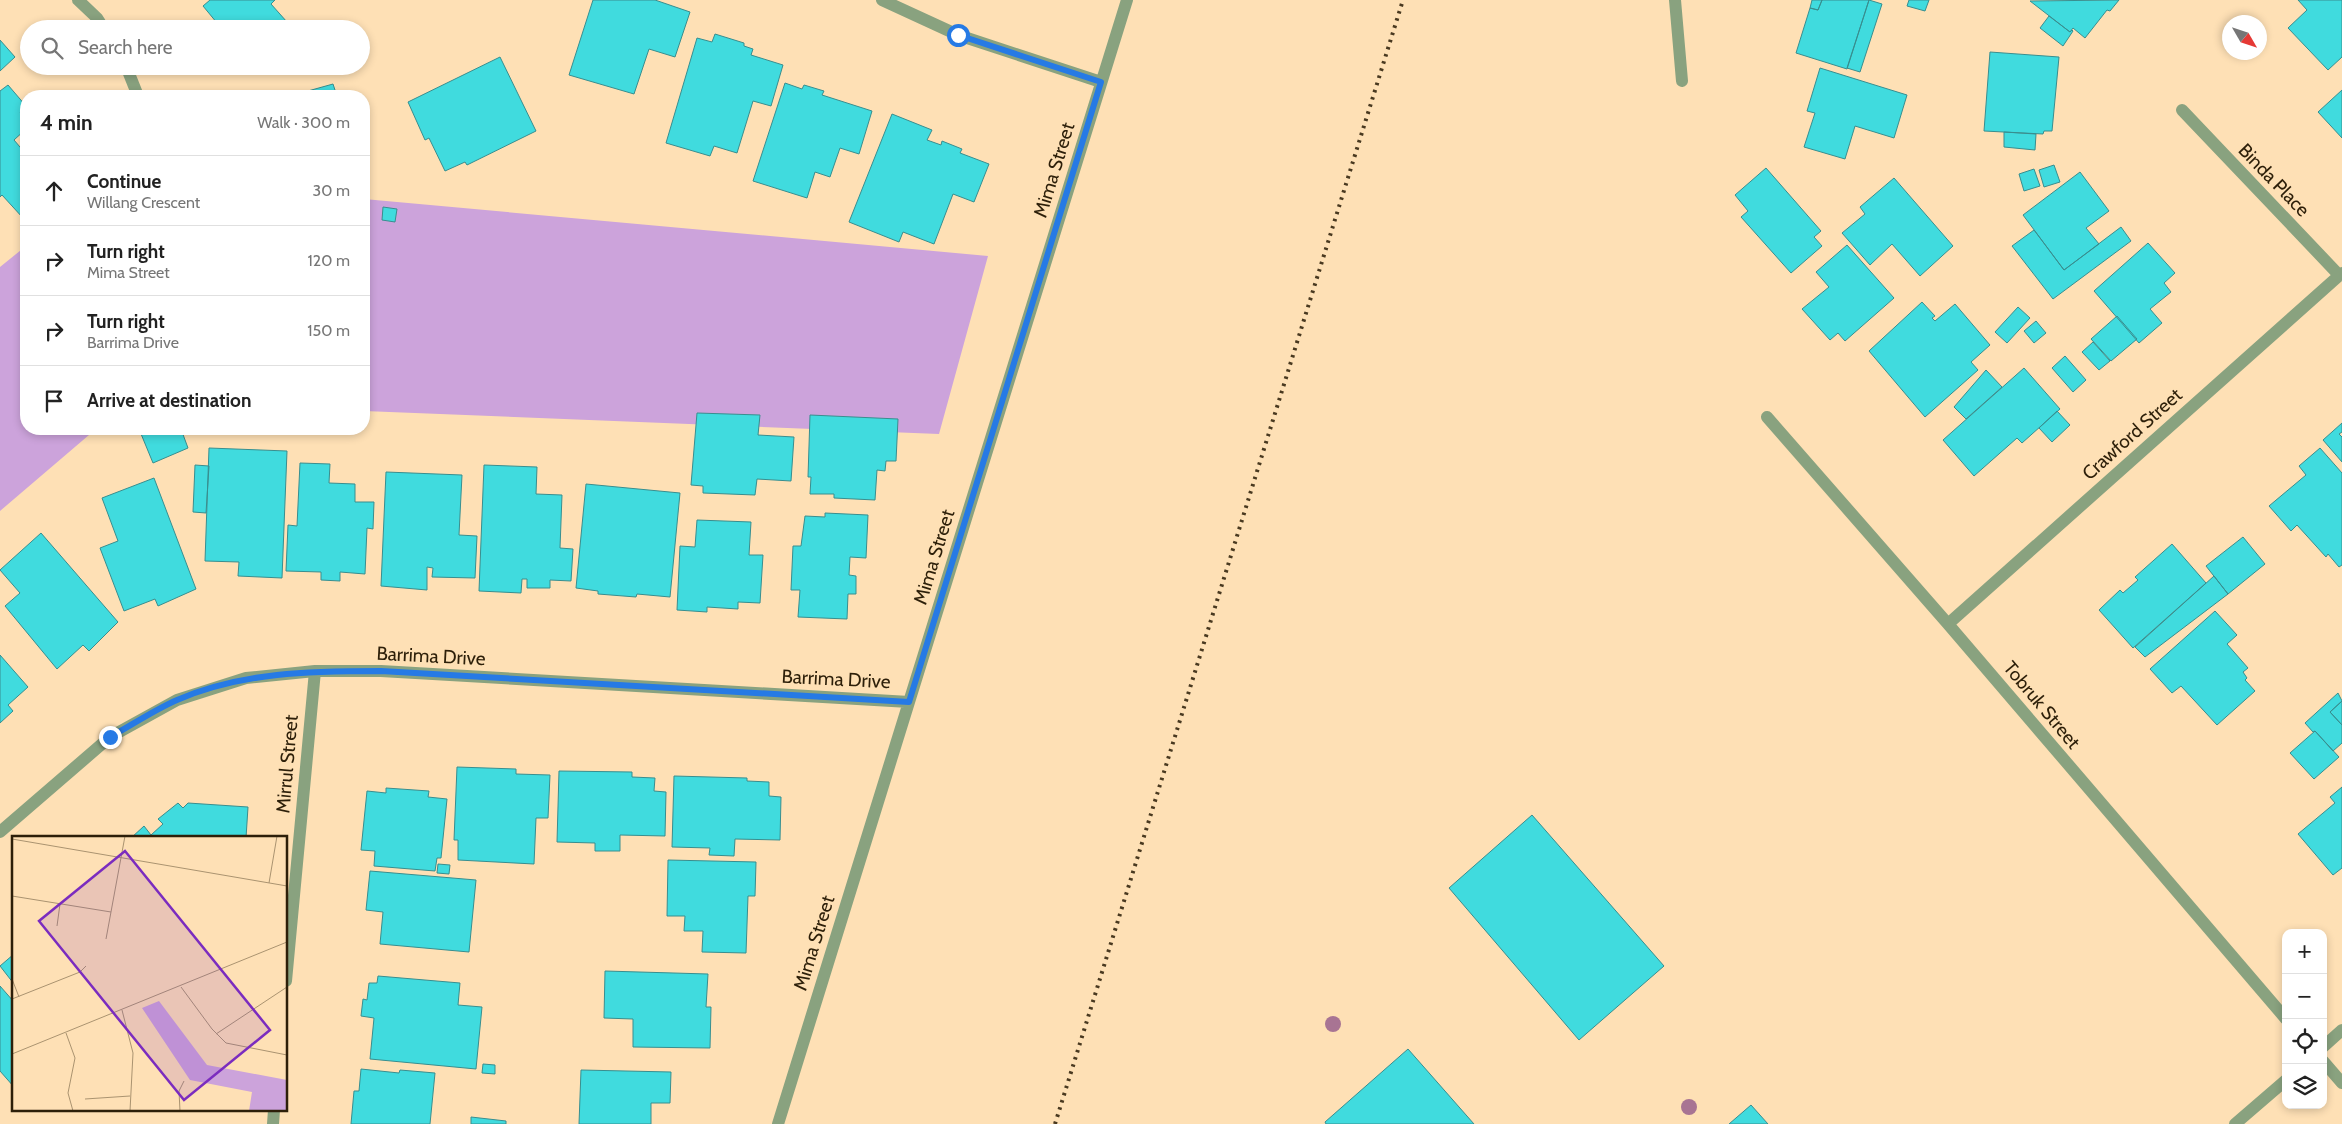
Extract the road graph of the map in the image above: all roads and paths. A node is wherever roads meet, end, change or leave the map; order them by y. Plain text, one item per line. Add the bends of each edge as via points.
1 (78, 0) edge
2 (882, 0) edge
3 (1126, 0) edge
4 (1675, 0) edge
5 (98, 20) edge
6 (130, 75) edge
7 (1101, 82) junction
8 (1682, 82) dead end
9 (136, 90) edge
10 (2182, 110) dead end
11 (2341, 274) edge
12 (1767, 416) dead end
13 (1948, 624) junction
14 (315, 671) junction
15 (909, 702) junction
16 (0, 832) edge
17 (288, 960) edge
18 (2282, 1014) edge
19 (2342, 1030) edge
20 (2327, 1043) edge
21 (2325, 1064) edge
22 (2282, 1083) edge
23 (2342, 1083) edge
24 (778, 1124) edge
25 (2235, 1124) edge

1 - 5 street
2 - 7 street via 958,35
3 - 7 street, Mima Street
4 - 8 street
6 - 9 street
7 - 15 street, Mima Street
10 - 11 street, Binda Place
11 - 13 street, Crawford Street
12 - 13 street, Tobruk Street
13 - 18 street, Tobruk Street
14 - 15 street, Barrima Drive via 381,671
14 - 16 street, Barrima Drive via 246,678 177,700 110,737
14 - 17 street, Mirrul Street
15 - 24 street, Mima Street
19 - 20 street
21 - 23 street
22 - 25 street

